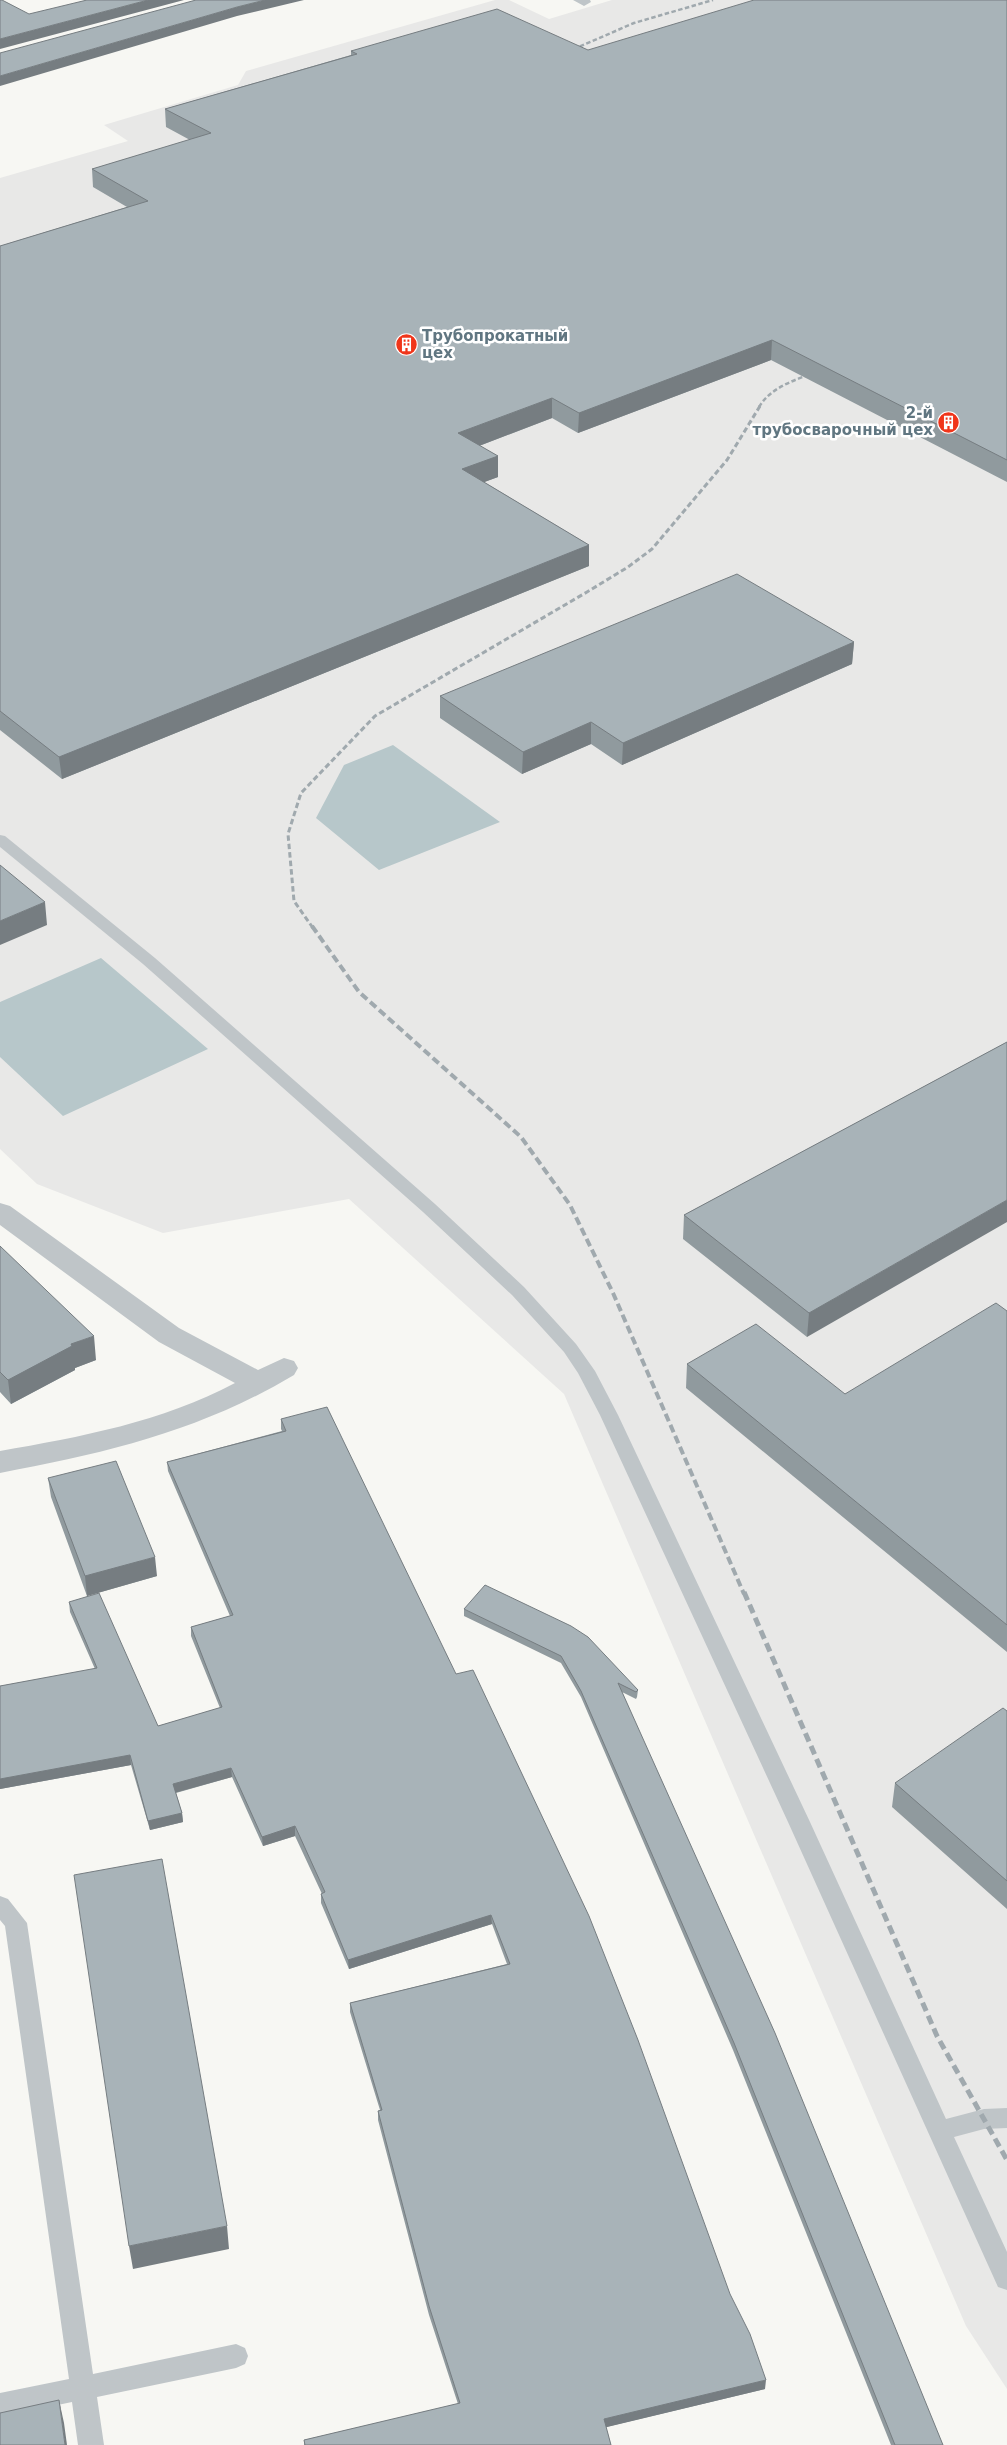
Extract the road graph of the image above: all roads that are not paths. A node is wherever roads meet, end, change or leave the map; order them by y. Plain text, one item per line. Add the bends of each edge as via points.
1 (0, 839) edge
2 (0, 1212) edge
3 (284, 1368) dead end
4 (258, 1383) junction
5 (0, 1462) edge
6 (0, 1905) edge
7 (1007, 2118) edge
8 (939, 2131) junction
9 (1007, 2279) edge
10 (236, 2356) dead end
11 (84, 2389) junction
12 (0, 2405) edge
13 (91, 2445) edge

1 - 8 lane via 149,960 429,1208 518,1291 570,1348 609,1415 800,1822
2 - 4 street via 169,1335
3 - 4 street
4 - 5 street via 217,1404 159,1426
6 - 11 lane via 16,1923
7 - 8 lane via 984,2119
8 - 9 lane
10 - 11 lane
11 - 12 lane
11 - 13 lane

